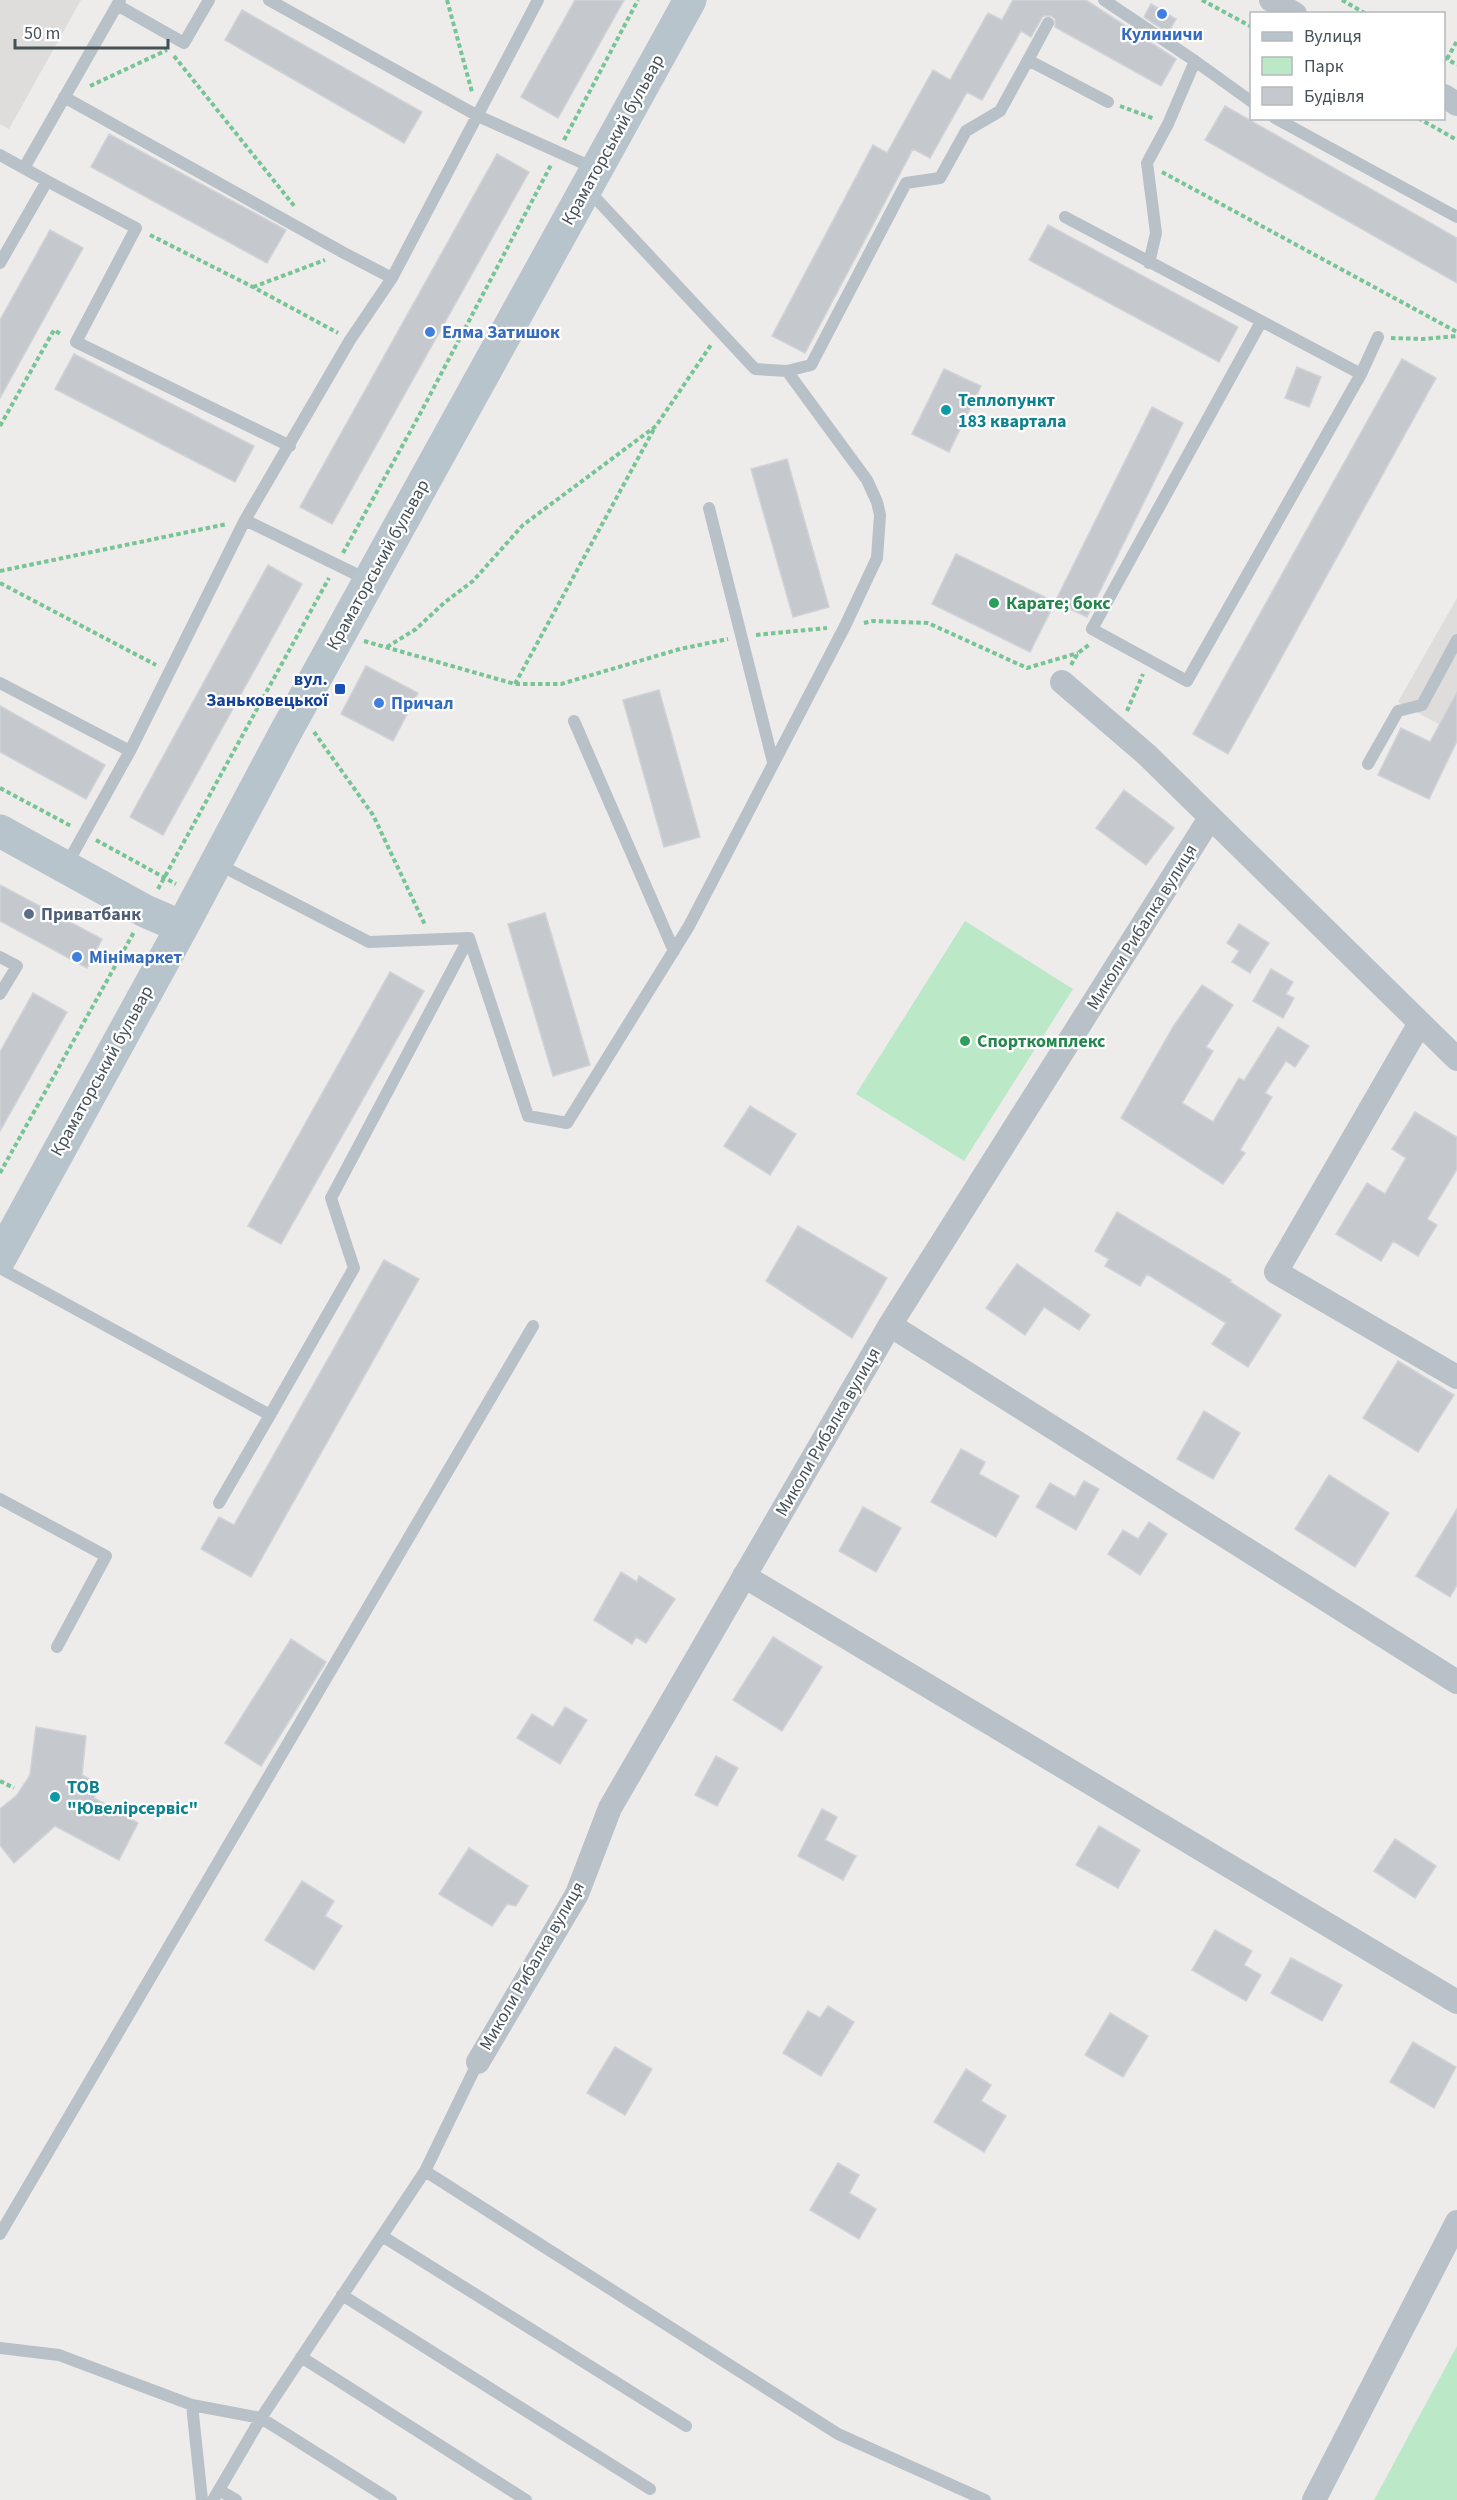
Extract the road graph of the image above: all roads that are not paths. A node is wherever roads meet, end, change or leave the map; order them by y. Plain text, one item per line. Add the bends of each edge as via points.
1 (209, 0) edge
2 (269, 0) edge
3 (538, 0) edge
4 (690, 0) edge
5 (1104, 0) edge
6 (1271, 0) edge
7 (119, 2) edge
8 (1292, 12) edge
9 (1048, 24) dead end
10 (1028, 60) junction
11 (1195, 61) junction
12 (64, 97) junction
13 (1250, 101) edge
14 (1108, 102) road end
15 (478, 116) junction
16 (1279, 120) edge
17 (0, 155) edge
18 (24, 168) junction
19 (592, 179) junction
20 (47, 181) junction
21 (1065, 217) dead end
22 (1457, 217) edge
23 (0, 263) edge
24 (1149, 263) junction
25 (392, 278) junction
26 (1261, 322) junction
27 (1378, 337) road end
28 (787, 371) junction
29 (1360, 374) junction
30 (290, 446) junction
31 (710, 508) dead end
32 (245, 520) junction
33 (370, 580) junction
34 (1457, 640) edge
35 (1062, 682) road end
36 (0, 683) edge
37 (574, 721) dead end
38 (130, 751) junction
39 (773, 762) junction
40 (1368, 764) dead end
41 (1210, 818) junction
42 (0, 831) edge
43 (215, 863) junction
44 (65, 867) junction
45 (182, 927) junction
46 (469, 938) junction
47 (674, 951) junction
48 (0, 957) edge
49 (0, 994) edge
50 (1420, 1023) junction
51 (1457, 1059) edge
52 (0, 1258) edge
53 (0, 1268) edge
54 (890, 1325) junction
55 (533, 1326) dead end
56 (1457, 1377) edge
57 (270, 1415) junction
58 (0, 1499) edge
59 (219, 1503) dead end
60 (744, 1576) junction
61 (57, 1647) dead end
62 (1457, 1682) edge
63 (1457, 2002) edge
64 (478, 2062) joint
65 (425, 2171) junction
66 (1457, 2222) edge
67 (0, 2234) edge
68 (382, 2236) junction
69 (342, 2295) junction
70 (0, 2348) edge
71 (301, 2357) junction
72 (192, 2405) junction
73 (261, 2418) junction
74 (686, 2426) dead end
75 (650, 2489) dead end
76 (216, 2495) edge
77 (202, 2500) edge
78 (236, 2500) edge
79 (391, 2500) edge
80 (526, 2500) edge
81 (985, 2500) edge
82 (1314, 2500) edge

1 - 7 lane via 184,43
2 - 15 lane
3 - 15 lane
4 - 19 street, Краматорський бульвар
5 - 11 lane
6 - 8 street
7 - 12 lane
9 - 10 lane
10 - 14 lane
10 - 28 lane via 1000,111 966,131 940,178 906,183 811,365
11 - 13 lane
11 - 24 lane via 1147,163 1156,233
12 - 18 lane
12 - 25 lane
15 - 19 lane via 557,152
15 - 25 lane
16 - 22 lane
17 - 18 lane
18 - 20 lane
19 - 28 lane via 755,369
19 - 33 street, Краматорський бульвар
20 - 23 lane
20 - 30 lane via 136,228 76,342
21 - 24 lane
24 - 26 lane
25 - 30 lane via 350,340
26 - 29 lane
26 - 29 lane via 1092,630 1186,681
27 - 29 lane
28 - 39 lane via 867,480 880,516 877,558
30 - 32 lane
31 - 39 lane
32 - 33 lane
32 - 38 lane
33 - 43 street, Краматорський бульвар
34 - 40 lane via 1422,705 1398,711
35 - 41 street via 1146,754
36 - 38 lane
37 - 47 lane
38 - 44 lane
39 - 47 lane
41 - 50 street
41 - 54 street, Миколи Рибалка вулиця
42 - 44 street
43 - 45 street, Краматорський бульвар
43 - 46 lane via 369,942
44 - 45 street
45 - 52 street, Краматорський бульвар
46 - 47 lane via 528,1116 567,1123
46 - 57 lane via 331,1198 354,1268
48 - 49 lane via 17,966
50 - 51 street
50 - 56 street via 1276,1272
53 - 57 lane
54 - 60 street, Миколи Рибалка вулиця
54 - 62 street
55 - 67 lane
57 - 59 lane
58 - 61 lane via 106,1556
60 - 63 street
60 - 64 street, Миколи Рибалка вулиця via 610,1808 577,1894
64 - 65 lane
65 - 68 lane
65 - 81 lane via 838,2434
66 - 82 street
68 - 69 lane
68 - 74 lane
69 - 71 lane
69 - 75 lane
70 - 72 lane via 59,2355
71 - 73 lane
71 - 80 lane
72 - 73 lane
72 - 77 lane
73 - 76 lane
73 - 79 lane
76 - 78 lane

